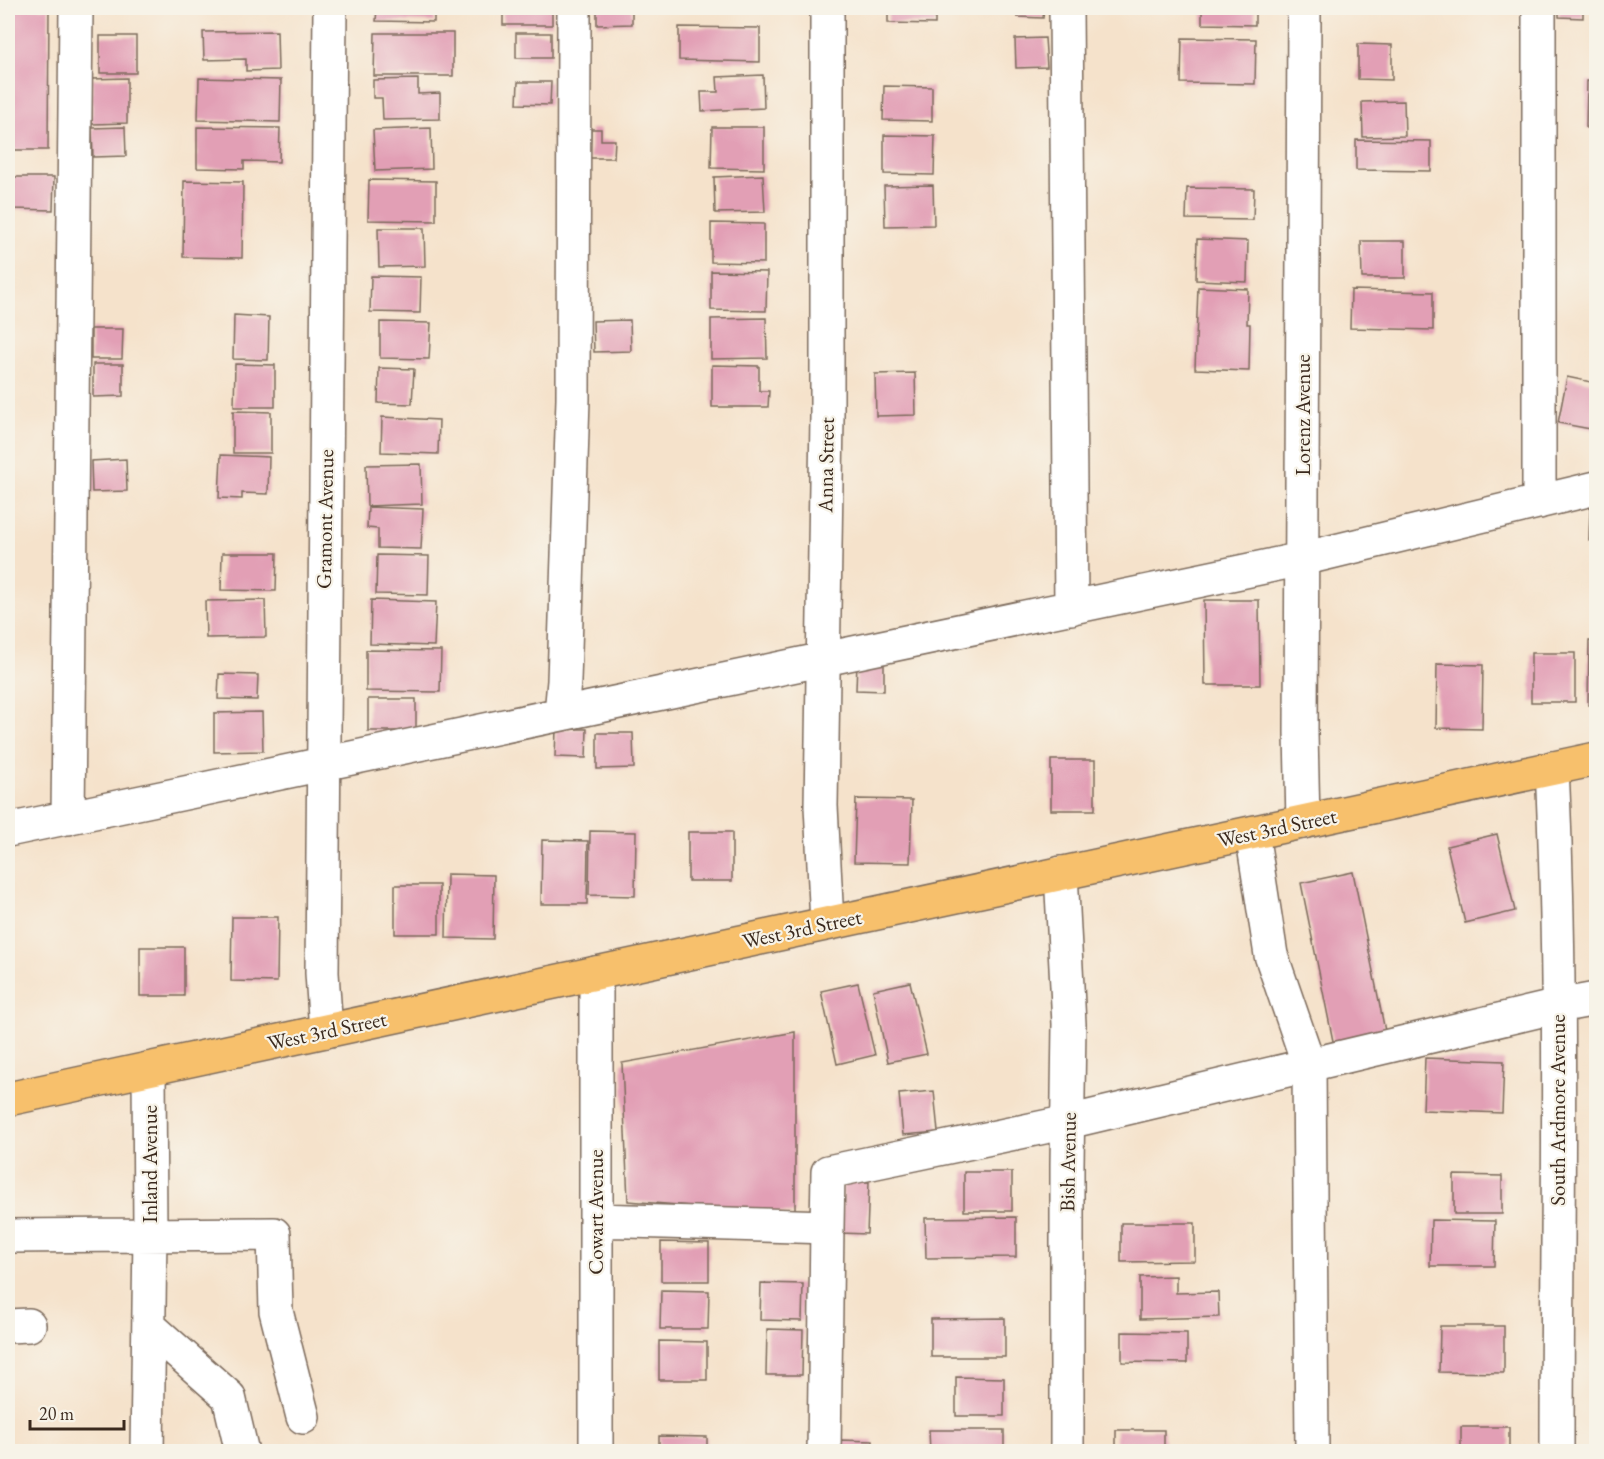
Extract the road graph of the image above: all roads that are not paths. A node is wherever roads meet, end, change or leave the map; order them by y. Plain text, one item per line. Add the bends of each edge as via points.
1 (76, 8) edge
2 (330, 8) edge
3 (574, 8) edge
4 (827, 8) edge
5 (1066, 8) edge
6 (1304, 8) edge
7 (1539, 8) edge
8 (1596, 488) edge
9 (1539, 502) junction
10 (1302, 559) junction
11 (1071, 608) junction
12 (823, 660) junction
13 (561, 714) junction
14 (1596, 759) edge
15 (323, 764) junction
16 (1552, 768) junction
17 (68, 818) junction
18 (1303, 822) junction
19 (8, 830) edge
20 (1252, 833) junction
21 (1061, 873) junction
22 (827, 923) junction
23 (596, 973) junction
24 (1596, 999) edge
25 (1558, 1006) junction
26 (326, 1031) junction
27 (1309, 1065) junction
28 (149, 1069) junction
29 (8, 1100) edge
30 (1068, 1122) junction
31 (596, 1220) junction
32 (827, 1227) junction
33 (8, 1236) edge
34 (150, 1247) junction
35 (149, 1326) junction
36 (303, 1417) dead end
37 (147, 1452) edge
38 (243, 1452) edge
39 (596, 1452) edge
40 (824, 1452) edge
41 (1067, 1452) edge
42 (1312, 1452) edge
43 (1557, 1452) edge

1 - 17 street
2 - 15 street, Gramont Avenue
3 - 13 street via 573,399
4 - 12 street, Anna Street
5 - 11 street
6 - 10 street, Lorenz Avenue
7 - 9 street
8 - 9 street
9 - 10 street
10 - 11 street
10 - 18 street, Lorenz Avenue
11 - 12 street
12 - 13 street
12 - 22 street, Anna Street via 821,806
13 - 15 street
14 - 16 main road, West 3rd Street
15 - 17 street
15 - 26 street, Gramont Avenue via 322,973
16 - 18 main road, West 3rd Street
16 - 25 street, South Ardmore Avenue
17 - 19 street
18 - 20 main road, West 3rd Street
20 - 21 main road, West 3rd Street
20 - 27 street via 1271,955
21 - 22 main road, West 3rd Street
21 - 30 street, Bish Avenue via 1069,1024
22 - 23 main road, West 3rd Street
23 - 26 main road, West 3rd Street
23 - 31 street, Cowart Avenue
24 - 25 street
25 - 27 street
25 - 43 street, South Ardmore Avenue
26 - 28 main road, West 3rd Street
27 - 30 street
27 - 42 street
28 - 29 main road, West 3rd Street
28 - 34 street, Inland Avenue
30 - 32 street via 828,1172
30 - 41 street, Bish Avenue
31 - 32 street
31 - 39 street, Cowart Avenue
32 - 40 street
33 - 34 street
34 - 35 street, Inland Avenue
34 - 36 street via 274,1234 276,1311
35 - 37 street, Inland Avenue
35 - 38 street via 229,1397

